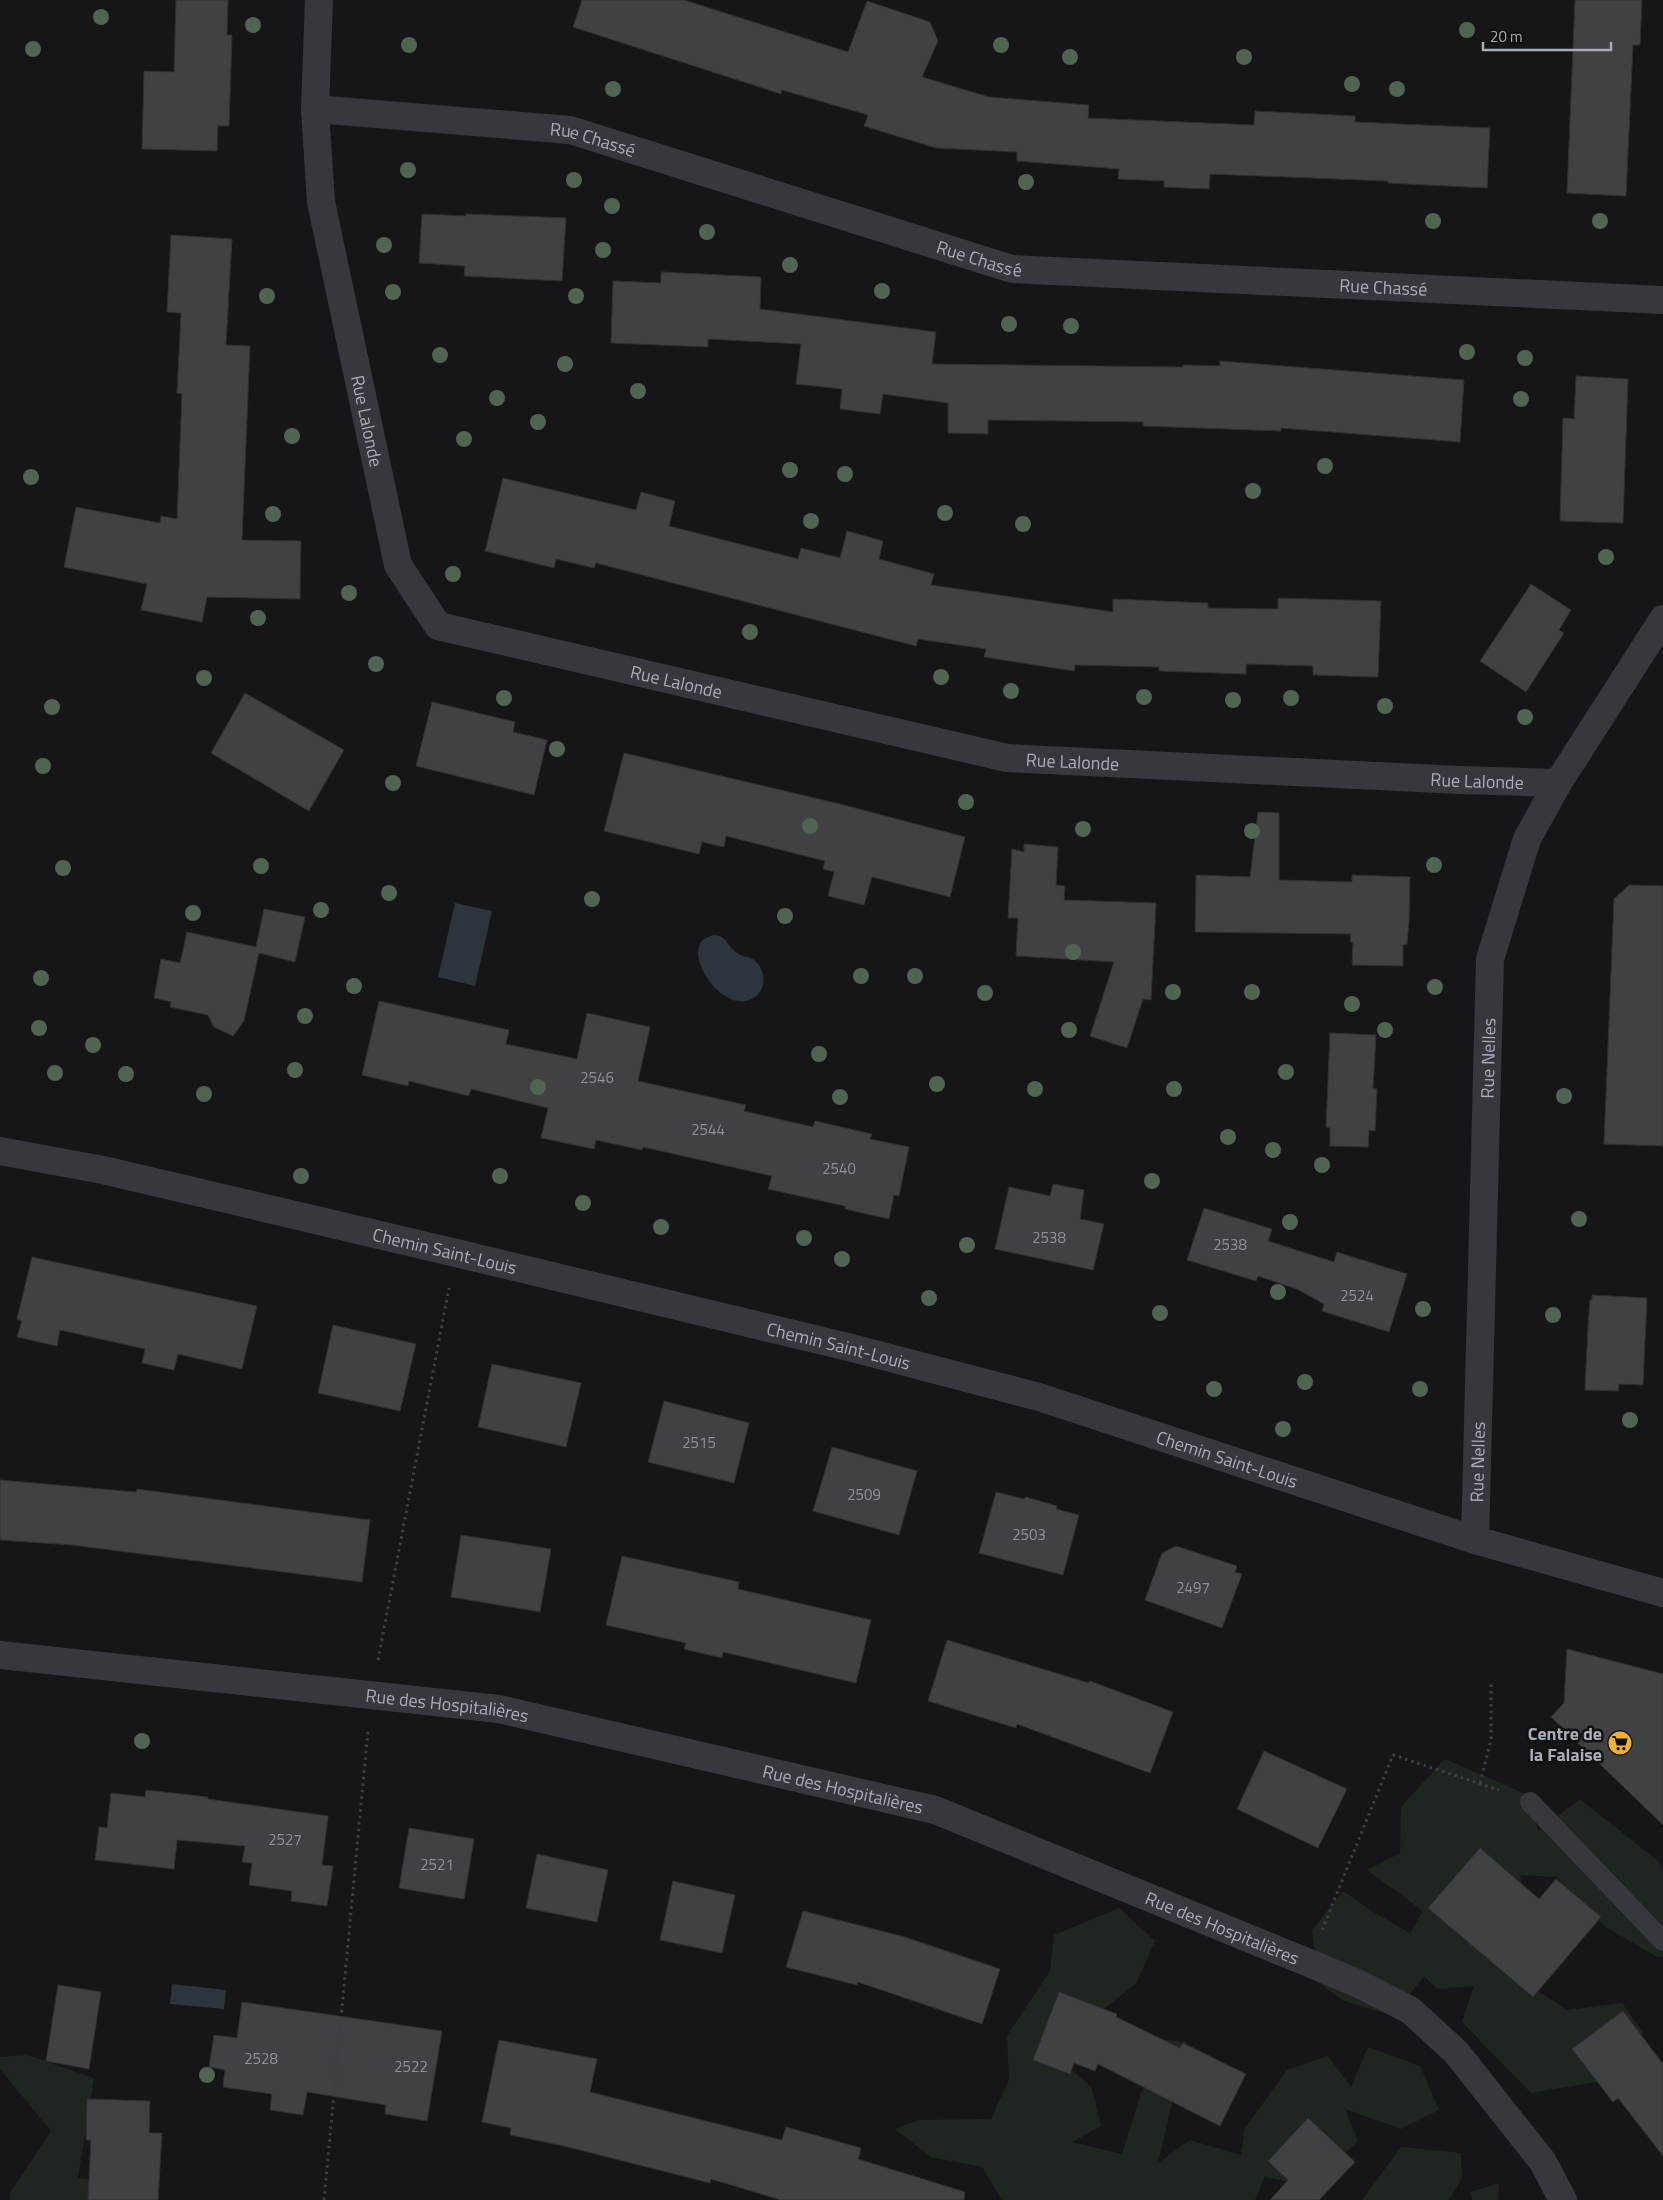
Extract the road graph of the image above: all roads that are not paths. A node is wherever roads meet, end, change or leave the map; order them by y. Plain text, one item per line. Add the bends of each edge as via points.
1 (319, 0) edge
2 (315, 109) junction
3 (1663, 300) edge
4 (1663, 619) edge
5 (1558, 783) junction
6 (0, 1151) edge
7 (1475, 1540) junction
8 (1663, 1593) edge
9 (0, 1655) edge
10 (1530, 1802) road end
11 (1663, 1940) edge
12 (1563, 2200) edge

1 - 2 street, Rue Lalonde
2 - 3 street, Rue Chassé via 570,130 1012,269
2 - 5 street, Rue Lalonde via 321,202 398,565 438,626 1007,758
4 - 5 street, Rue Nelles
5 - 7 street, Rue Nelles via 1527,839 1490,959
6 - 7 street, Chemin Saint-Louis via 103,1170 852,1348 1030,1395
7 - 8 street, Chemin Saint-Louis
9 - 12 street, Rue des Hospitalières via 499,1709 935,1810 1357,1983 1410,2010 1456,2052 1543,2162
10 - 11 lane

